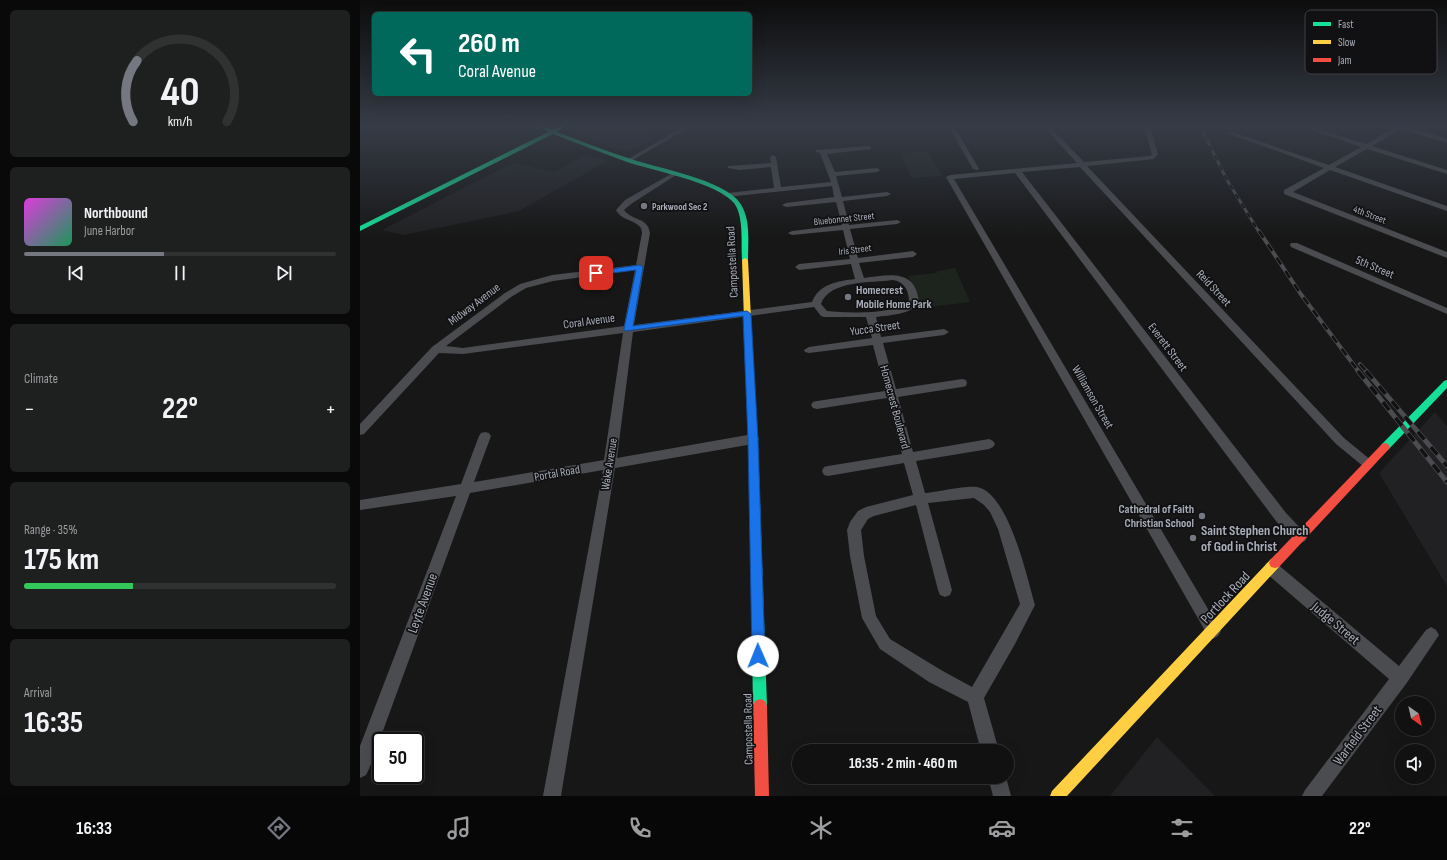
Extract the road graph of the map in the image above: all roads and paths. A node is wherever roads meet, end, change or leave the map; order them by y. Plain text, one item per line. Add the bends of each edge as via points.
1 (476, 163) edge
2 (490, 163) edge
3 (638, 163) edge
4 (827, 163) edge
5 (972, 163) edge
6 (1102, 163) edge
7 (1314, 163) edge
8 (1336, 163) edge
9 (1419, 163) edge
10 (775, 165) joint
11 (1082, 165) junction
12 (730, 167) dead end
13 (1328, 168) junction
14 (878, 170) dead end
15 (976, 170) dead end
16 (1017, 171) junction
17 (1447, 172) edge
18 (832, 174) junction
19 (673, 175) junction
20 (834, 184) junction
21 (778, 190) junction
22 (887, 194) dead end
23 (727, 195) junction
24 (838, 199) junction
25 (786, 204) dead end
26 (1447, 209) edge
27 (360, 221) edge
28 (897, 222) dead end
29 (845, 228) junction
30 (360, 229) edge
31 (792, 233) dead end
32 (1294, 245) dead end
33 (913, 254) dead end
34 (1447, 255) edge
35 (854, 260) junction
36 (640, 267) junction
37 (799, 267) dead end
38 (860, 281) junction
39 (816, 304) junction
40 (1447, 311) edge
41 (747, 314) junction
42 (870, 314) junction
43 (628, 329) junction
44 (944, 332) dead end
45 (877, 340) junction
46 (436, 349) junction
47 (810, 350) dead end
48 (962, 383) dead end
49 (1447, 383) edge
50 (892, 393) junction
51 (817, 405) dead end
52 (360, 431) edge
53 (485, 436) dead end
54 (753, 439) junction
55 (989, 444) dead end
56 (908, 457) junction
57 (610, 464) junction
58 (1368, 464) junction
59 (828, 471) dead end
60 (465, 489) junction
61 (920, 499) junction
62 (360, 505) edge
63 (1300, 537) junction
64 (1271, 568) junction
65 (945, 590) dead end
66 (1213, 631) junction
67 (1431, 635) dead end
68 (1400, 678) junction
69 (975, 697) junction
70 (988, 744) edge
71 (360, 769) edge
72 (999, 784) edge
73 (552, 796) edge
74 (762, 796) edge
75 (1002, 796) edge
76 (1057, 796) edge
77 (1311, 796) edge

1 - 27 main road
2 - 30 main road
3 - 19 main road, Campostella Road
4 - 18 street
5 - 15 street
6 - 11 street
7 - 13 street
8 - 13 street
9 - 17 street
10 - 12 street
10 - 21 street
11 - 16 street
11 - 58 street, Reid Street via 1340,441
13 - 26 street
13 - 34 street, 4th Street via 1287,192
14 - 18 street
16 - 63 street, Everett Street via 1281,517
16 - 66 street, Williamson Street via 950,177
18 - 20 street
19 - 23 main road, Campostella Road via 708,185
19 - 36 street, Wake Avenue via 621,207 622,214 640,222 646,229
20 - 21 street
20 - 24 street
21 - 23 street
22 - 24 street
23 - 41 main road, Campostella Road via 740,210 743,223
24 - 25 street
24 - 29 street
28 - 29 street, Bluebonnet Street
29 - 31 street, Bluebonnet Street
29 - 35 street
32 - 40 street, 5th Street
33 - 35 street, Iris Street
35 - 37 street, Iris Street
35 - 38 street
36 - 43 street, Wake Avenue
36 - 46 street, Midway Avenue via 552,278 523,286
38 - 39 street via 826,289 820,293
38 - 42 street via 900,278 908,283 914,300 912,306 907,309
39 - 41 street, Coral Avenue
39 - 42 street via 824,314
41 - 43 street, Coral Avenue
41 - 54 main road, Campostella Road
42 - 45 street, Homecrest Boulevard
43 - 46 street, Coral Avenue via 464,351
43 - 57 street, Wake Avenue
44 - 45 street, Yucca Street
45 - 47 street, Yucca Street
45 - 50 street, Homecrest Boulevard
46 - 52 street, Midway Avenue
48 - 50 street
49 - 58 main road, Portlock Road
50 - 51 street
50 - 56 street, Homecrest Boulevard
53 - 60 street, Leyte Avenue
54 - 57 street, Portal Road
54 - 74 main road, Campostella Road
55 - 56 street
56 - 59 street
56 - 61 street, Homecrest Boulevard
57 - 60 street, Portal Road
57 - 73 street, Wake Avenue
58 - 63 main road, Portlock Road
60 - 62 street, Portal Road
60 - 71 street, Leyte Avenue
61 - 65 street, Homecrest Boulevard
61 - 69 street via 976,492 989,501 1005,528 1026,595 1028,605
61 - 69 street via 871,511 857,522 854,530 857,556 869,618 885,644 935,676
63 - 64 main road, Portlock Road
64 - 66 main road, Portlock Road
64 - 68 street, Judge Street
66 - 76 main road, Portlock Road
67 - 68 street, Warfield Street
68 - 77 street, Warfield Street
69 - 70 street
72 - 75 street

